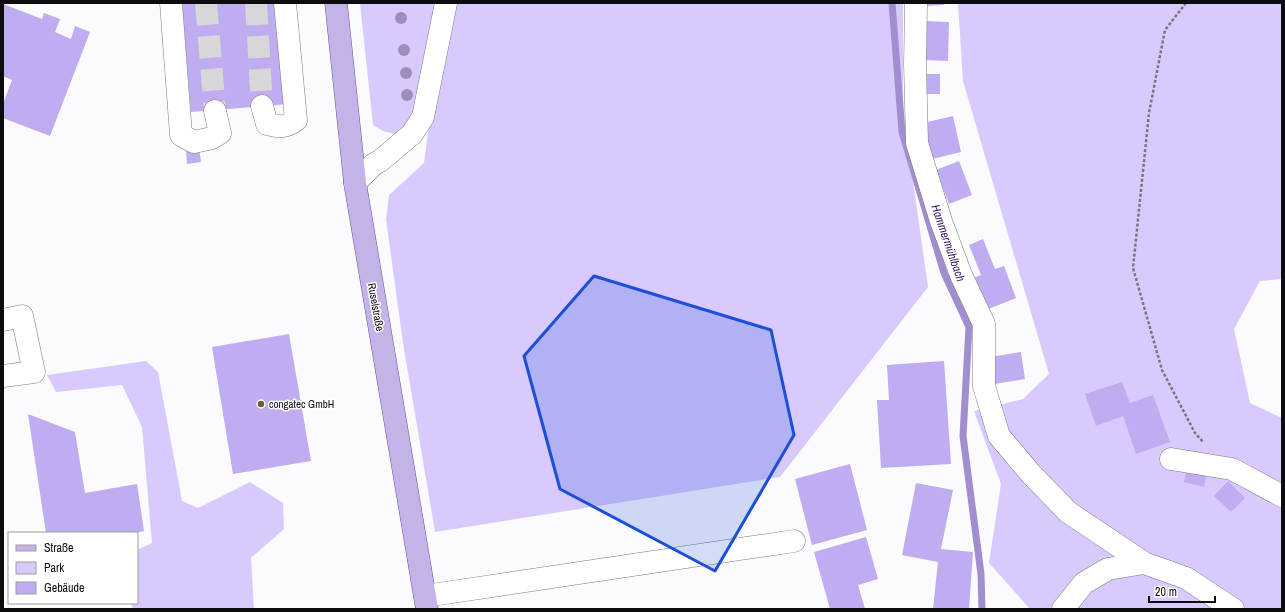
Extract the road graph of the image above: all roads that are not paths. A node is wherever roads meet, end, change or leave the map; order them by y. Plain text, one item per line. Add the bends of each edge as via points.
1 (171, 3) edge
2 (285, 3) edge
3 (336, 3) edge
4 (446, 3) edge
5 (916, 4) dead end
6 (262, 106) tunnel mouth
7 (215, 111) tunnel mouth
8 (355, 183) junction
9 (3, 320) edge
10 (3, 376) edge
11 (1171, 459) dead end
12 (1282, 496) edge
13 (794, 541) dead end
14 (1144, 563) junction
15 (426, 602) edge
16 (1063, 609) edge
17 (1233, 609) edge

1 - 7 street via 181,134 194,142 212,138 220,133
2 - 6 street via 296,120 281,128 267,124
3 - 8 main road, Ruselstraße
4 - 8 street via 422,117 412,134 374,164
5 - 14 street via 917,143 941,222 961,275 984,324 984,386 999,436 1068,512
8 - 15 main road, Ruselstraße
9 - 10 street via 22,316 34,372
11 - 12 street via 1232,469
13 - 15 street
14 - 16 street via 1108,569 1084,583
14 - 17 street via 1186,578

